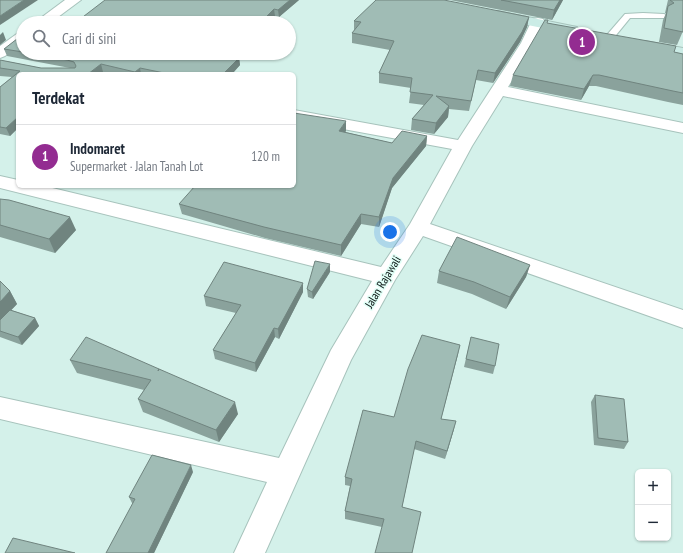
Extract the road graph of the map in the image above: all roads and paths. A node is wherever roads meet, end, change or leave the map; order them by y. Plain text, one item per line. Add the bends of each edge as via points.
1 (74, 0) edge
2 (484, 12) edge
3 (51, 16) edge
4 (664, 16) dead end
5 (538, 22) junction
6 (609, 38) junction
7 (16, 44) edge
8 (683, 53) edge
9 (3, 59) edge
10 (499, 90) junction
11 (296, 115) edge
12 (683, 128) edge
13 (463, 146) junction
14 (0, 182) edge
15 (16, 186) edge
16 (26, 188) edge
17 (418, 227) junction
18 (386, 276) junction
19 (683, 319) edge
20 (0, 408) edge
21 (286, 473) junction
22 (249, 553) edge

1 - 3 street
2 - 5 main road
4 - 6 lane via 628,16
5 - 6 main road
5 - 10 street, Jalan Rajawali
6 - 8 main road
7 - 9 street
10 - 12 street
10 - 13 street, Jalan Rajawali
11 - 13 street
13 - 17 street, Jalan Rajawali
14 - 15 street
16 - 18 street
17 - 18 street, Jalan Rajawali
17 - 19 street
18 - 21 street, Jalan Rajawali via 340,357
20 - 21 street
21 - 22 street, Jalan Rajawali

